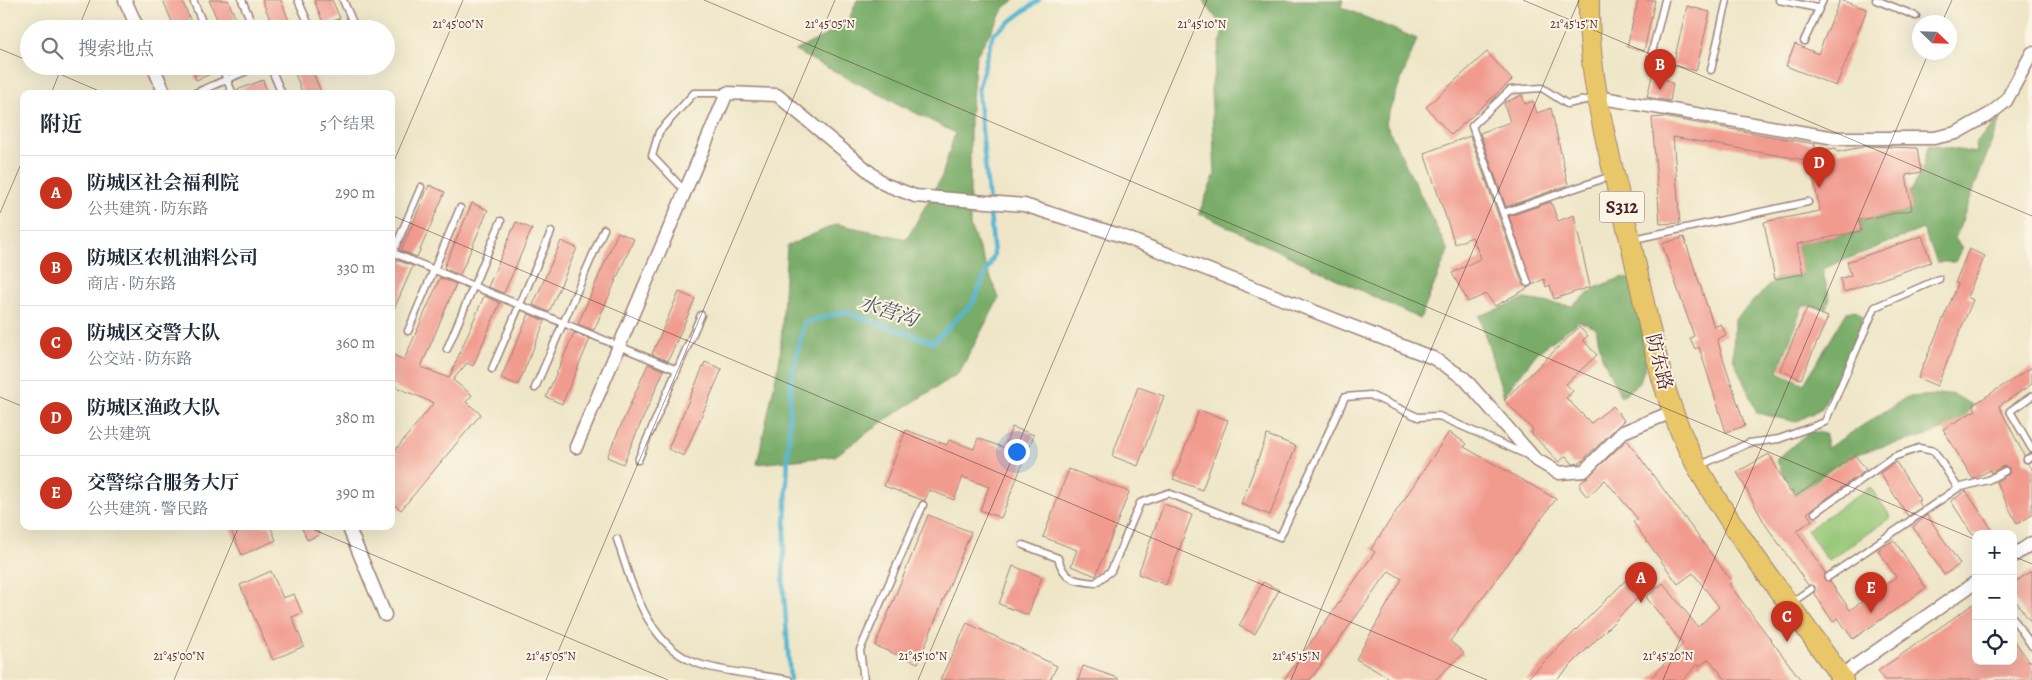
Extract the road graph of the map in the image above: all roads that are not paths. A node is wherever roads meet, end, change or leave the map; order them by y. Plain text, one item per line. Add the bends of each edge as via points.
1 (125, 0) edge
2 (193, 0) edge
3 (242, 0) edge
4 (298, 0) edge
5 (343, 0) edge
6 (1589, 0) edge
7 (1665, 0) edge
8 (1727, 0) edge
9 (1779, 0) edge
10 (1823, 0) edge
11 (1876, 0) edge
12 (1817, 8) junction
13 (1914, 15) edge
14 (134, 20) edge
15 (201, 20) edge
16 (250, 20) edge
17 (306, 20) edge
18 (351, 20) edge
19 (1804, 41) dead end
20 (2032, 53) edge
21 (1651, 56) dead end
22 (1711, 70) dead end
23 (157, 75) edge
24 (225, 75) edge
25 (238, 75) edge
26 (274, 75) edge
27 (227, 80) junction
28 (163, 90) edge
29 (203, 90) edge
30 (231, 90) edge
31 (280, 90) edge
32 (727, 93) junction
33 (1597, 97) junction
34 (1615, 175) junction
35 (421, 187) dead end
36 (685, 191) junction
37 (1808, 202) dead end
38 (460, 208) dead end
39 (1503, 213) junction
40 (501, 221) dead end
41 (604, 228) dead end
42 (551, 232) dead end
43 (1630, 240) junction
44 (395, 246) edge
45 (395, 254) edge
46 (435, 268) junction
47 (1939, 279) dead end
48 (1528, 283) dead end
49 (474, 285) junction
50 (520, 304) junction
51 (701, 314) dead end
52 (564, 322) junction
53 (408, 331) dead end
54 (619, 346) junction
55 (448, 349) dead end
56 (492, 370) dead end
57 (677, 370) junction
58 (535, 388) dead end
59 (2032, 396) edge
60 (1672, 412) junction
61 (576, 447) dead end
62 (2032, 449) edge
63 (1535, 459) junction
64 (638, 460) dead end
65 (1697, 467) junction
66 (2005, 471) dead end
67 (1958, 488) junction
68 (923, 505) dead end
69 (1816, 513) dead end
70 (350, 530) edge
71 (617, 539) dead end
72 (2032, 544) edge
73 (1023, 545) dead end
74 (2017, 553) edge
75 (1828, 577) dead end
76 (1972, 585) edge
77 (1810, 589) dead end
78 (1790, 604) junction
79 (385, 615) dead end
80 (2014, 620) edge
81 (2032, 646) edge
82 (1839, 679) edge
83 (790, 680) edge
84 (864, 680) edge

1 - 14 street
2 - 15 lane
3 - 16 lane
4 - 17 lane
5 - 18 lane
6 - 33 main road, 防东路 / S312 via 1588,26
7 - 21 lane
8 - 22 lane
9 - 12 lane
10 - 12 lane
11 - 13 lane
12 - 19 lane
20 - 33 street via 2006,100 1990,114 1956,133 1934,138 1835,138
23 - 28 street
24 - 27 lane
25 - 27 lane
26 - 31 lane
27 - 29 lane
27 - 30 lane
32 - 36 street
32 - 36 lane via 694,94 659,132 652,156
32 - 63 street via 777,94 884,184 914,196 1024,206 1119,235 1434,358 1464,378
33 - 34 main road, 防东路 / S312
33 - 39 lane via 1567,104 1542,88 1510,90 1472,126
34 - 39 lane
34 - 43 main road, 防东路 / S312
35 - 44 lane
36 - 54 street
37 - 43 lane
38 - 46 lane
39 - 48 lane
40 - 49 lane
41 - 52 lane
42 - 50 lane
43 - 60 main road, 防东路 / S312
45 - 46 lane
46 - 49 lane
46 - 53 lane
47 - 65 lane via 1875,307 1825,422 1779,439 1749,443
49 - 50 lane
49 - 55 lane
50 - 52 lane
50 - 56 lane
51 - 57 lane
52 - 54 lane
52 - 58 lane
54 - 57 lane
54 - 61 street
57 - 64 lane
59 - 62 lane via 2010,411
60 - 63 street via 1623,432 1584,471 1559,473
60 - 65 main road, 防东路 / S312
63 - 73 lane via 1440,416 1418,417 1370,394 1345,397 1280,537 1168,494 1140,503 1111,571 1095,583 1074,580 1061,570 1058,558
65 - 78 main road, 防东路 / S312 via 1727,516
66 - 67 lane via 1988,480
67 - 69 lane via 1934,451 1919,448 1893,457
67 - 75 lane
68 - 84 lane via 860,650
70 - 79 street
71 - 83 lane via 634,590 654,630 674,650 700,664
72 - 74 street
76 - 82 street
77 - 78 lane
78 - 82 main road, 防东路 / S312
80 - 81 lane

